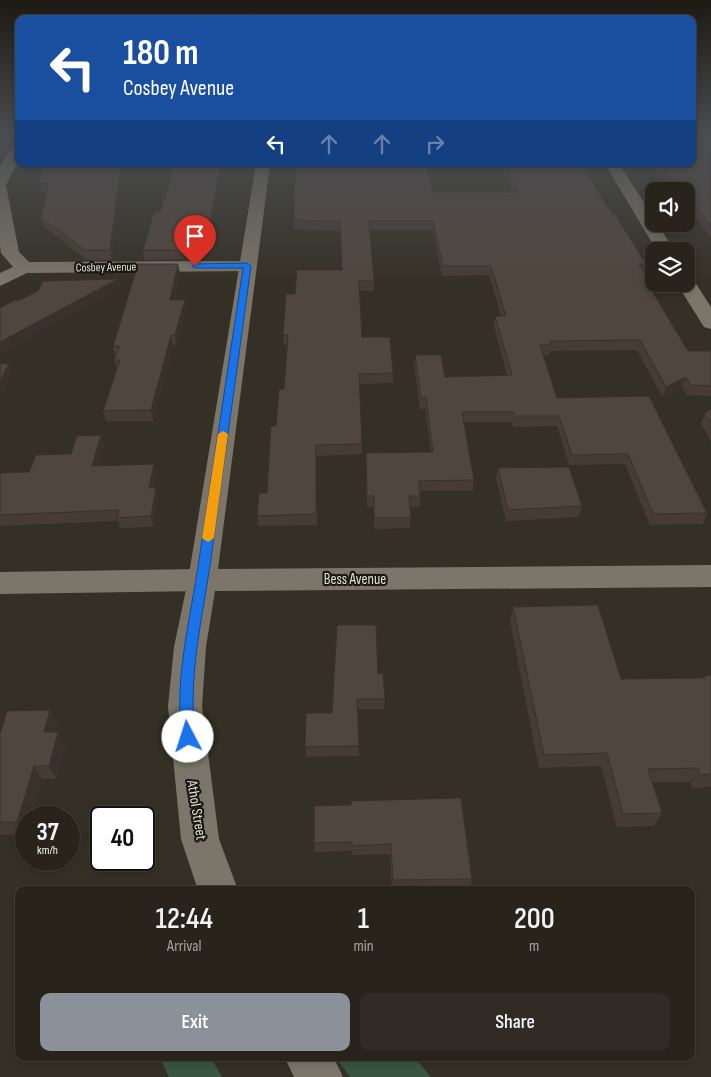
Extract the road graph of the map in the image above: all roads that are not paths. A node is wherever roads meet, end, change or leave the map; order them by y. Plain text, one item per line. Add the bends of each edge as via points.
1 (260, 186) edge
2 (626, 186) edge
3 (0, 188) edge
4 (660, 242) edge
5 (247, 266) junction
6 (24, 268) junction
7 (0, 280) edge
8 (692, 292) edge
9 (711, 323) edge
10 (711, 576) edge
11 (202, 580) junction
12 (0, 584) edge
13 (217, 886) edge
14 (310, 1061) edge
15 (320, 1077) edge

1 - 5 street, Athol Street
2 - 4 street
3 - 6 street via 10,253
5 - 6 street, Cosbey Avenue
5 - 11 street, Athol Street
6 - 7 street, Cosbey Avenue
8 - 9 street
10 - 11 street, Bess Avenue
11 - 12 street, Bess Avenue
11 - 13 street, Athol Street via 190,647 185,706 200,839
14 - 15 street

